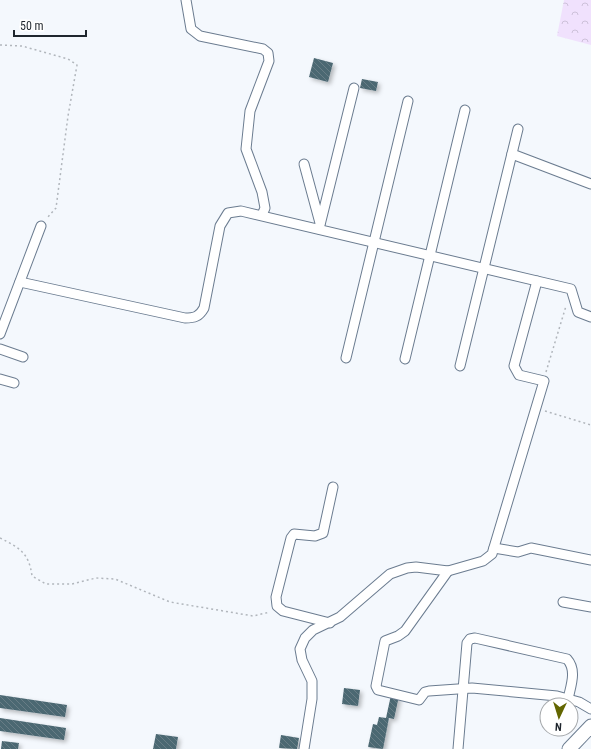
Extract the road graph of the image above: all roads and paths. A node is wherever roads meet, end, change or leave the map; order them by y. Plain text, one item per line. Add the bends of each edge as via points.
1 (186, 0) edge
2 (0, 45) edge
3 (354, 88) dead end
4 (408, 101) dead end
5 (465, 110) dead end
6 (518, 129) dead end
7 (512, 154) junction
8 (304, 164) dead end
9 (591, 184) edge
10 (262, 216) junction
11 (41, 226) joint
12 (319, 226) junction
13 (374, 242) junction
14 (430, 256) junction
15 (484, 268) junction
16 (537, 281) junction
17 (20, 282) junction
18 (571, 289) junction
19 (591, 317) edge
20 (0, 334) edge
21 (0, 349) edge
22 (23, 357) dead end
23 (346, 358) dead end
24 (405, 359) dead end
25 (460, 366) dead end
26 (0, 379) edge
27 (544, 381) junction
28 (14, 383) dead end
29 (536, 408) junction
30 (591, 425) edge
31 (333, 487) dead end
32 (0, 538) edge
33 (494, 548) junction
34 (591, 560) edge
35 (448, 572) junction
36 (563, 602) dead end
37 (277, 606) junction
38 (591, 608) edge
39 (330, 623) junction
40 (464, 689) junction
41 (561, 697) edge
42 (568, 697) edge
43 (579, 704) edge
44 (591, 709) edge
45 (591, 726) edge
46 (304, 749) edge
47 (458, 749) edge
48 (569, 749) edge

1 - 10 street via 192,29 200,36 263,49 268,53 269,61 250,111 246,148 262,192 265,208
2 - 11 path via 22,46 68,59 77,65 56,208
3 - 12 street
4 - 13 street
5 - 14 street
6 - 7 street
7 - 9 street
7 - 15 street
8 - 12 street
10 - 12 street
10 - 17 street via 241,211 228,213 220,226 204,308 200,315 193,318
11 - 17 street
12 - 13 street
13 - 14 street
13 - 23 street
14 - 15 street
14 - 24 street
15 - 16 street
15 - 25 street
16 - 18 street
16 - 27 street via 514,366 519,375
17 - 20 street
18 - 19 street via 578,312
18 - 27 path
21 - 22 street
26 - 28 street
27 - 29 street
29 - 30 path
29 - 33 street
31 - 37 street via 324,533 314,536 294,534 288,543 276,597
32 - 37 path via 15,545 30,561 32,576 46,584 72,584 96,578 115,579 170,602 253,616 273,612
33 - 34 street via 518,552 531,548
33 - 35 street via 488,559
35 - 39 street via 416,567 398,570
35 - 40 street via 405,631 385,641 376,686 378,690 413,700 418,700 429,691
36 - 38 street
37 - 39 street via 283,611
39 - 46 street via 313,630 305,638 300,649 312,681 312,700
40 - 41 street
40 - 42 street via 467,643 475,638 567,659 572,664 573,672
40 - 47 street
43 - 44 street
45 - 48 street

